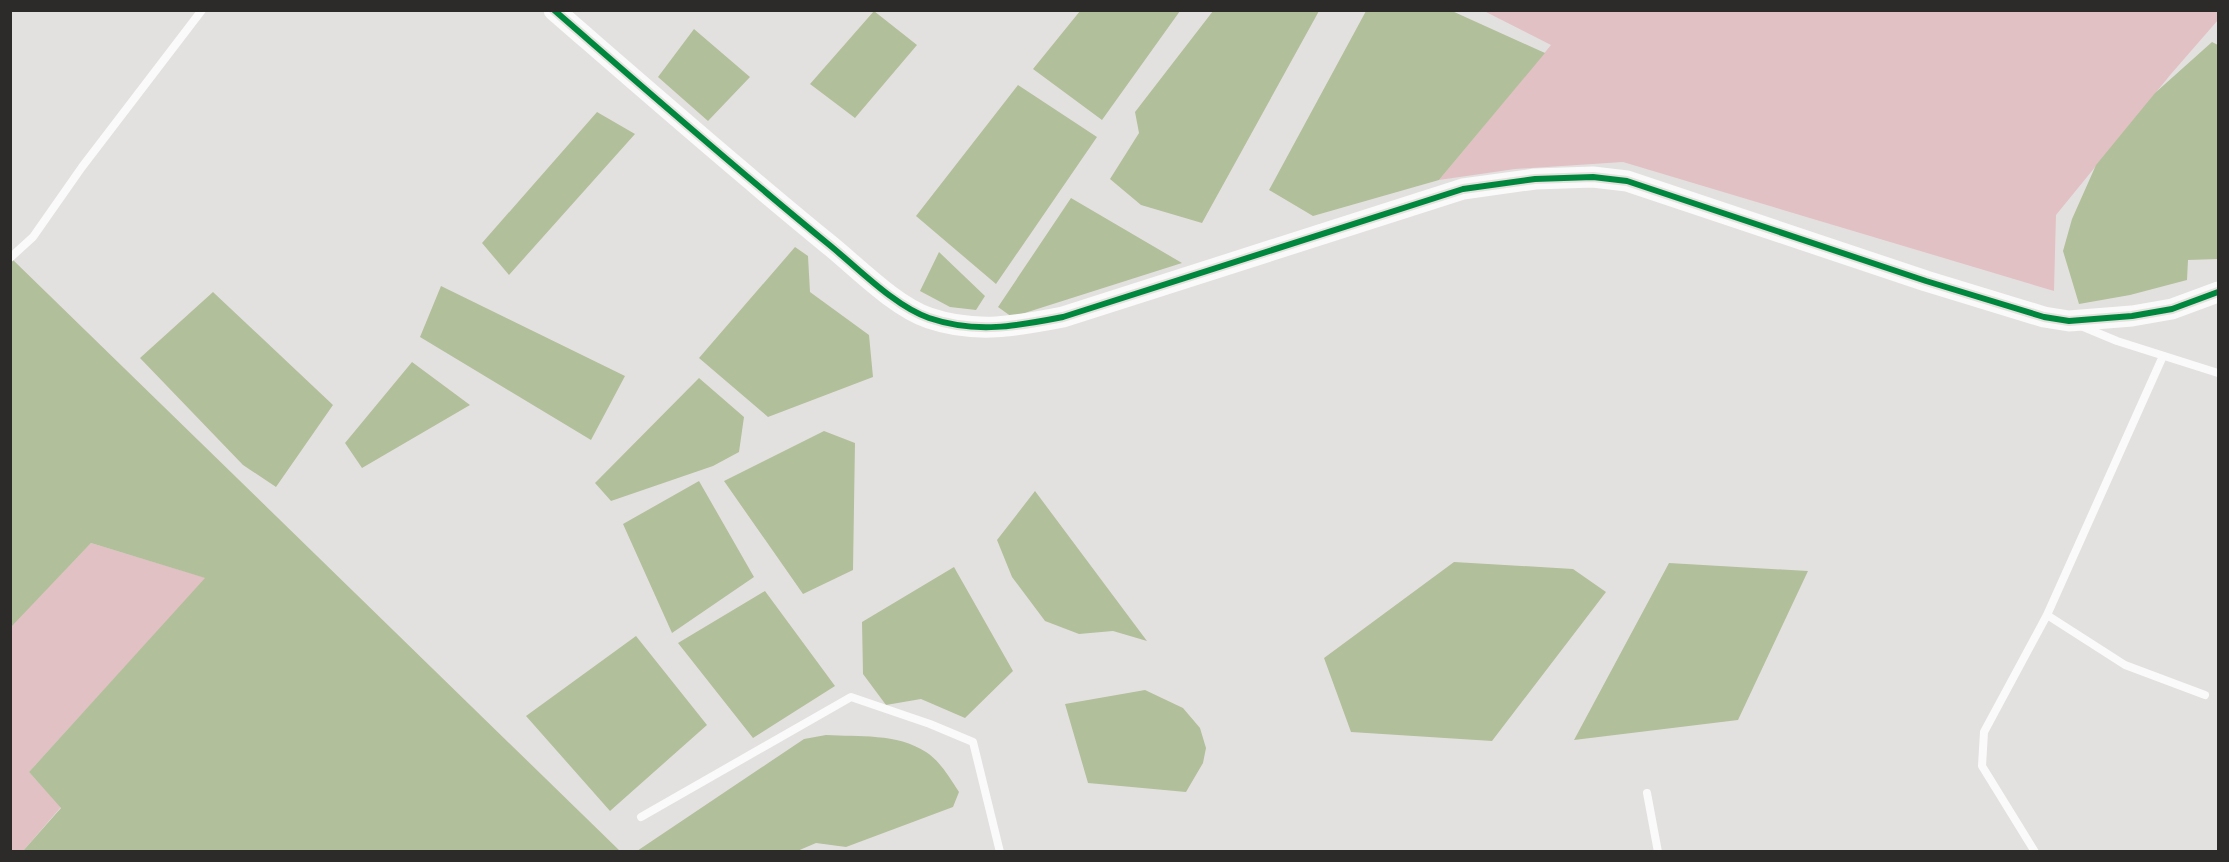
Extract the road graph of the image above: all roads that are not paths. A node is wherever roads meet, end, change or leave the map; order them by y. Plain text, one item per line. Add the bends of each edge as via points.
1 (202, 10) edge
2 (554, 10) edge
3 (10, 258) edge
4 (2218, 292) edge
5 (2069, 321) junction
6 (2163, 356) junction
7 (2218, 373) edge
8 (2047, 615) junction
9 (2205, 695) dead end
10 (1647, 793) dead end
11 (641, 817) dead end
12 (1000, 852) edge
13 (1658, 852) edge
14 (2035, 852) edge

1 - 3 lane via 33,237
2 - 5 street via 904,306 959,326 1011,327 1063,316 1463,189 1535,179 1593,177 1627,181 1926,280 2044,317
4 - 5 street via 2172,309
5 - 6 lane
6 - 7 lane
6 - 8 lane
8 - 9 lane via 2125,665
8 - 14 lane via 1984,732 1982,766
10 - 13 lane
11 - 12 lane via 851,697 973,742

